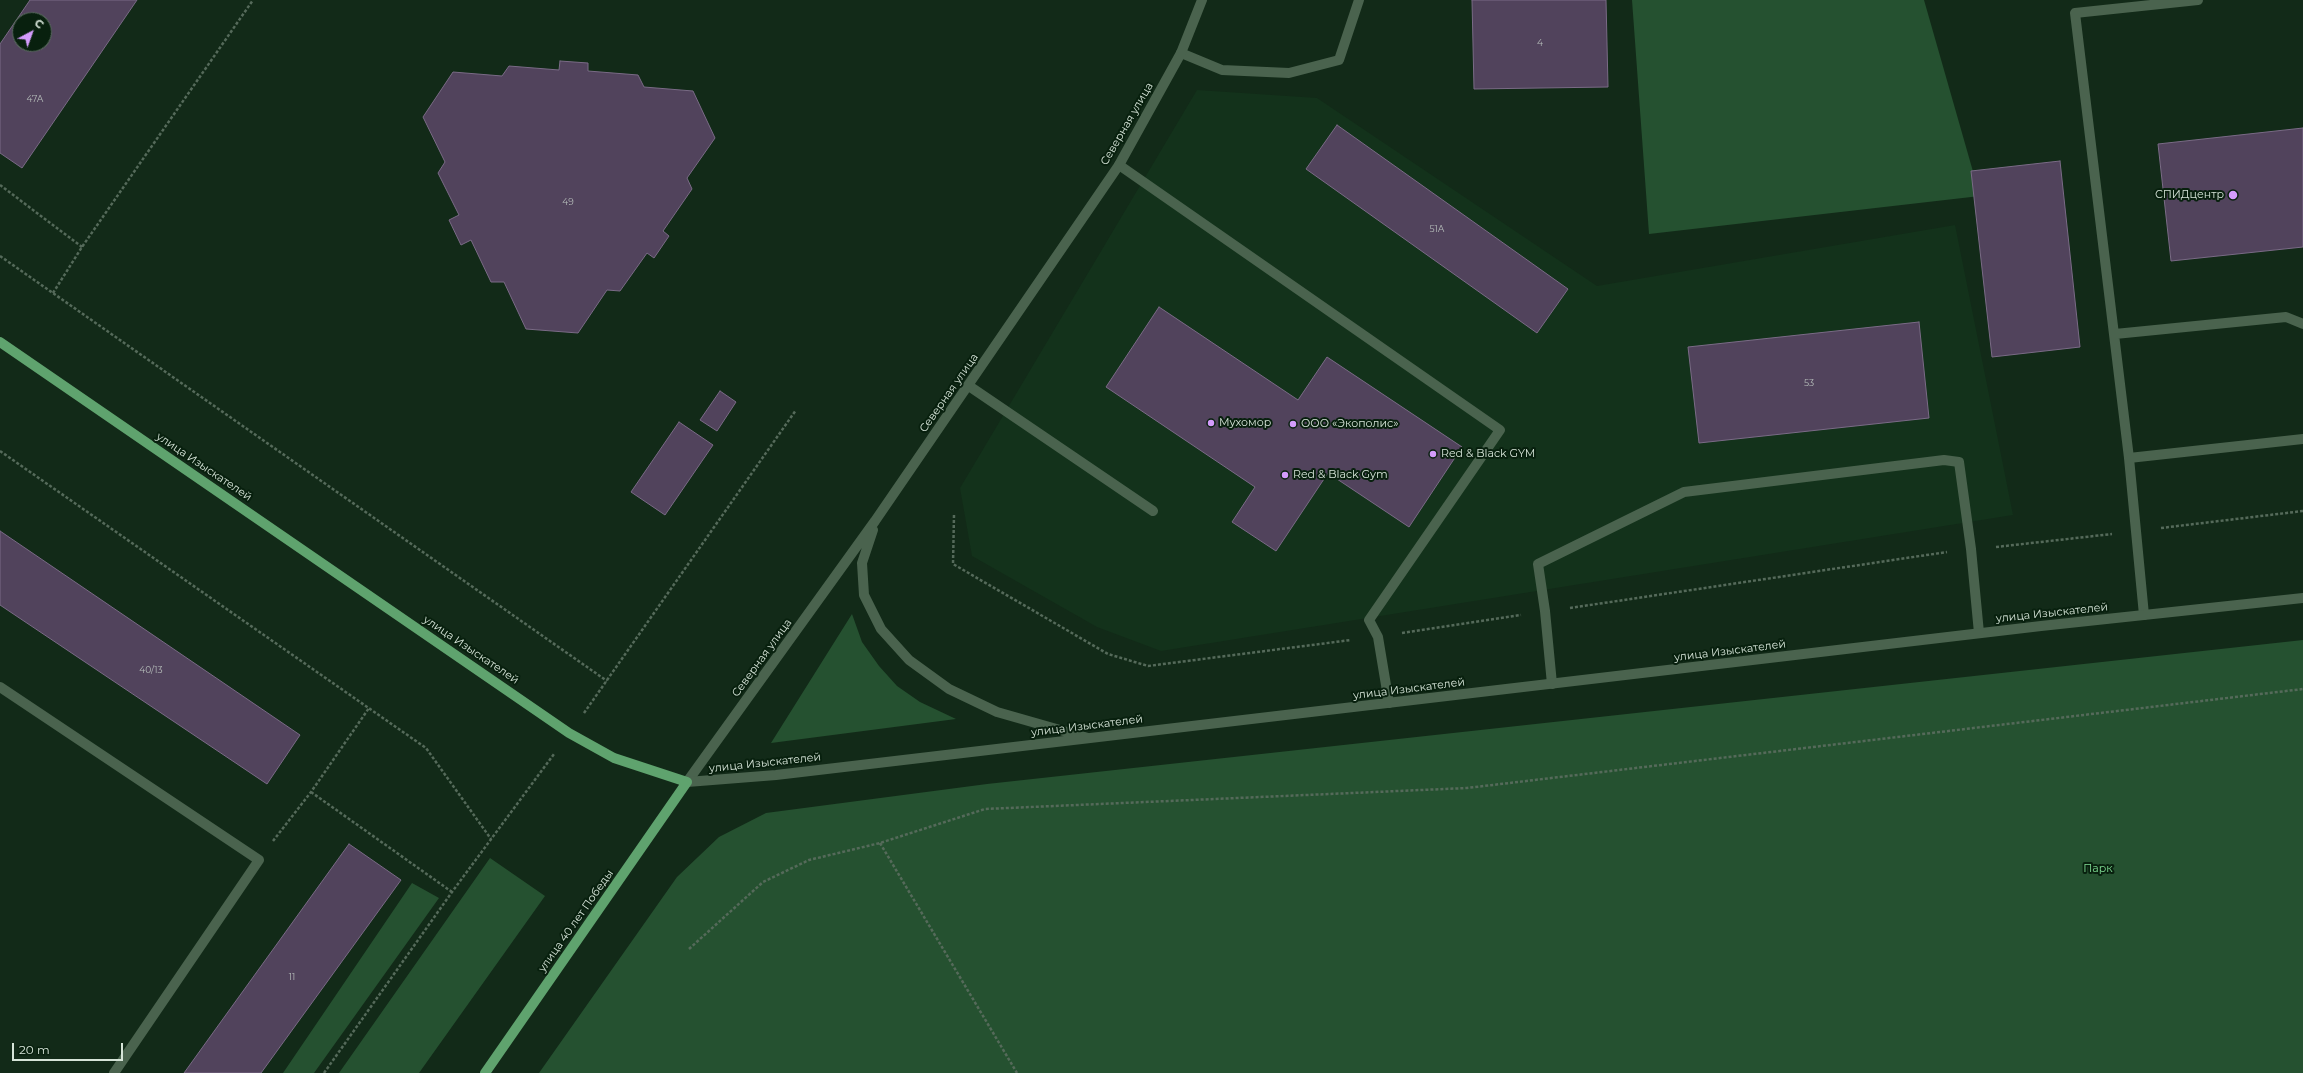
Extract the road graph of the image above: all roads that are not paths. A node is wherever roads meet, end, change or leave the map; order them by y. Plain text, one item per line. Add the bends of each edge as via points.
1 (1202, 0) edge
2 (1359, 0) edge
3 (2198, 0) edge
4 (1181, 53) junction
5 (1118, 165) junction
6 (2303, 324) edge
7 (2115, 334) junction
8 (0, 342) edge
9 (969, 386) junction
10 (2303, 439) edge
11 (2129, 458) junction
12 (1153, 510) dead end
13 (875, 521) junction
14 (2303, 598) edge
15 (2144, 615) junction
16 (1979, 633) junction
17 (1552, 684) junction
18 (0, 687) edge
19 (1389, 703) junction
20 (1088, 738) junction
21 (687, 782) junction
22 (114, 1073) edge
23 (485, 1073) edge

1 - 4 street, Северная улица
2 - 4 street via 1339,60 1289,73 1222,70
3 - 7 street via 2075,12
4 - 5 street, Северная улица
5 - 9 street, Северная улица
5 - 19 street via 1500,430 1369,620 1378,637
6 - 7 street via 2286,317
7 - 11 street
8 - 21 main road, улица Изыскателей via 569,733 614,758 650,772
9 - 12 street
9 - 13 street, Северная улица
10 - 11 street
11 - 15 street
13 - 20 street via 862,563 864,595 880,629 909,660 949,689 996,712
13 - 21 street, Северная улица
14 - 15 street, улица Изыскателей
15 - 16 street, улица Изыскателей
16 - 17 street, улица Изыскателей
16 - 17 street via 1972,549 1959,462 1944,460 1684,492 1538,564
17 - 19 street, улица Изыскателей
18 - 22 street via 259,860
19 - 20 street, улица Изыскателей
20 - 21 street, улица Изыскателей via 776,775
21 - 23 main road, улица 40 лет Победы

